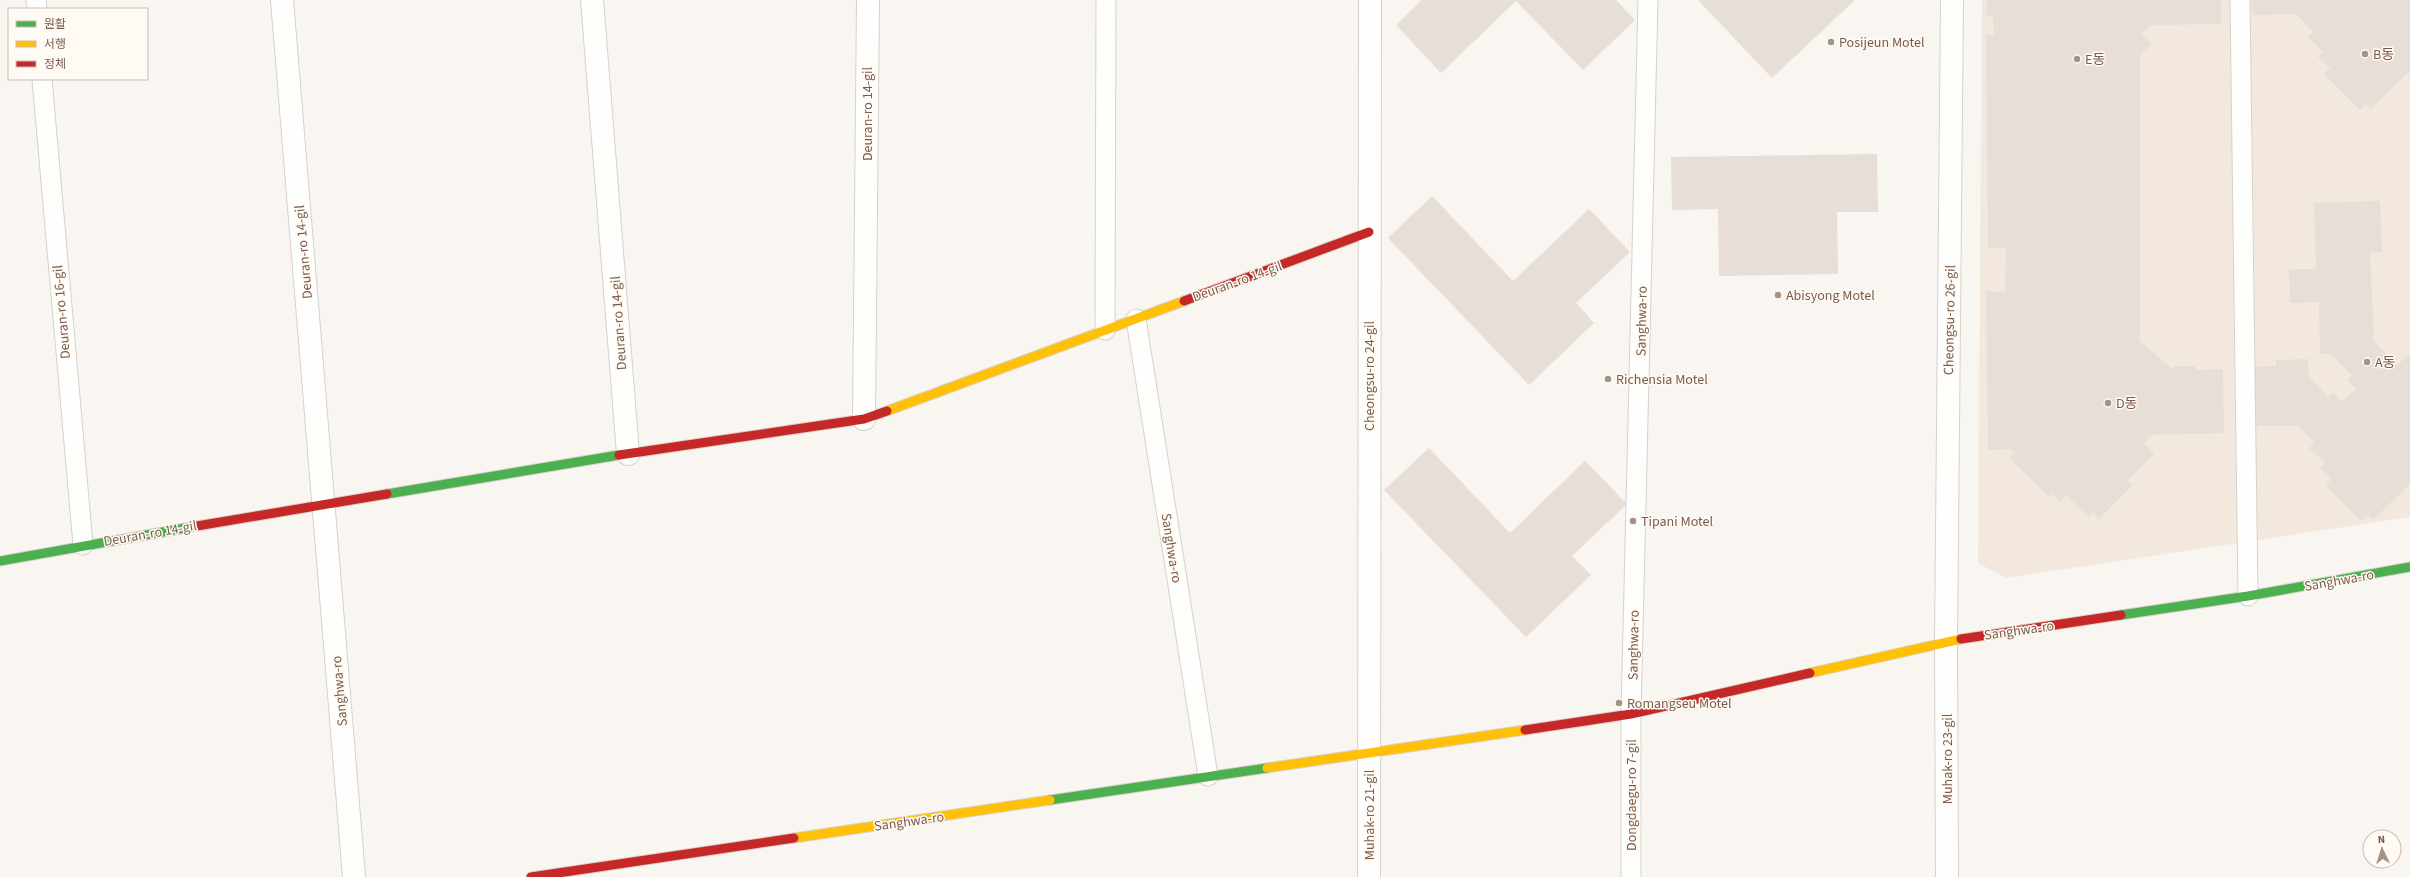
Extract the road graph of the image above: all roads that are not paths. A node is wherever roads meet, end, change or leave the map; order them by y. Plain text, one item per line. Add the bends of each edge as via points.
1 (282, 0) edge
2 (592, 0) edge
3 (868, 0) edge
4 (1106, 0) edge
5 (1370, 0) edge
6 (1648, 0) edge
7 (1952, 0) edge
8 (2240, 0) edge
9 (42, 80) edge
10 (1369, 232) junction
11 (1136, 319) junction
12 (1105, 330) junction
13 (864, 419) junction
14 (628, 454) junction
15 (324, 504) junction
16 (83, 544) junction
17 (0, 561) edge
18 (2410, 567) edge
19 (2248, 596) junction
20 (1946, 641) junction
21 (1631, 714) junction
22 (1369, 753) junction
23 (1208, 776) junction
24 (610, 871) edge
25 (354, 877) edge
26 (530, 877) edge
27 (1369, 877) edge
28 (1631, 877) edge
29 (1947, 877) edge

1 - 15 street, Deuran-ro 14-gil
2 - 14 street, Deuran-ro 14-gil
3 - 13 street, Deuran-ro 14-gil
4 - 12 lane
5 - 10 street, Cheongsu-ro 24-gil
6 - 21 lane, Sanghwa-ro
7 - 20 street, Cheongsu-ro 26-gil
8 - 19 lane
9 - 16 lane, Deuran-ro 16-gil
10 - 11 main road, Deuran-ro 14-gil
10 - 22 street, Cheongsu-ro 24-gil
11 - 12 main road, Deuran-ro 14-gil
11 - 23 lane, Sanghwa-ro
12 - 13 main road, Deuran-ro 14-gil
13 - 14 main road, Deuran-ro 14-gil
14 - 15 main road, Deuran-ro 14-gil
15 - 16 main road, Deuran-ro 14-gil
15 - 25 street, Sanghwa-ro
16 - 17 main road, Deuran-ro 14-gil
18 - 19 main road, Sanghwa-ro
19 - 20 main road, Sanghwa-ro
20 - 21 main road, Sanghwa-ro
20 - 29 street, Muhak-ro 23-gil
21 - 22 main road, Sanghwa-ro
21 - 28 lane, Dongdaegu-ro 7-gil
22 - 23 main road, Sanghwa-ro
22 - 27 street, Muhak-ro 21-gil
23 - 24 main road, Sanghwa-ro
24 - 26 main road, Sanghwa-ro

